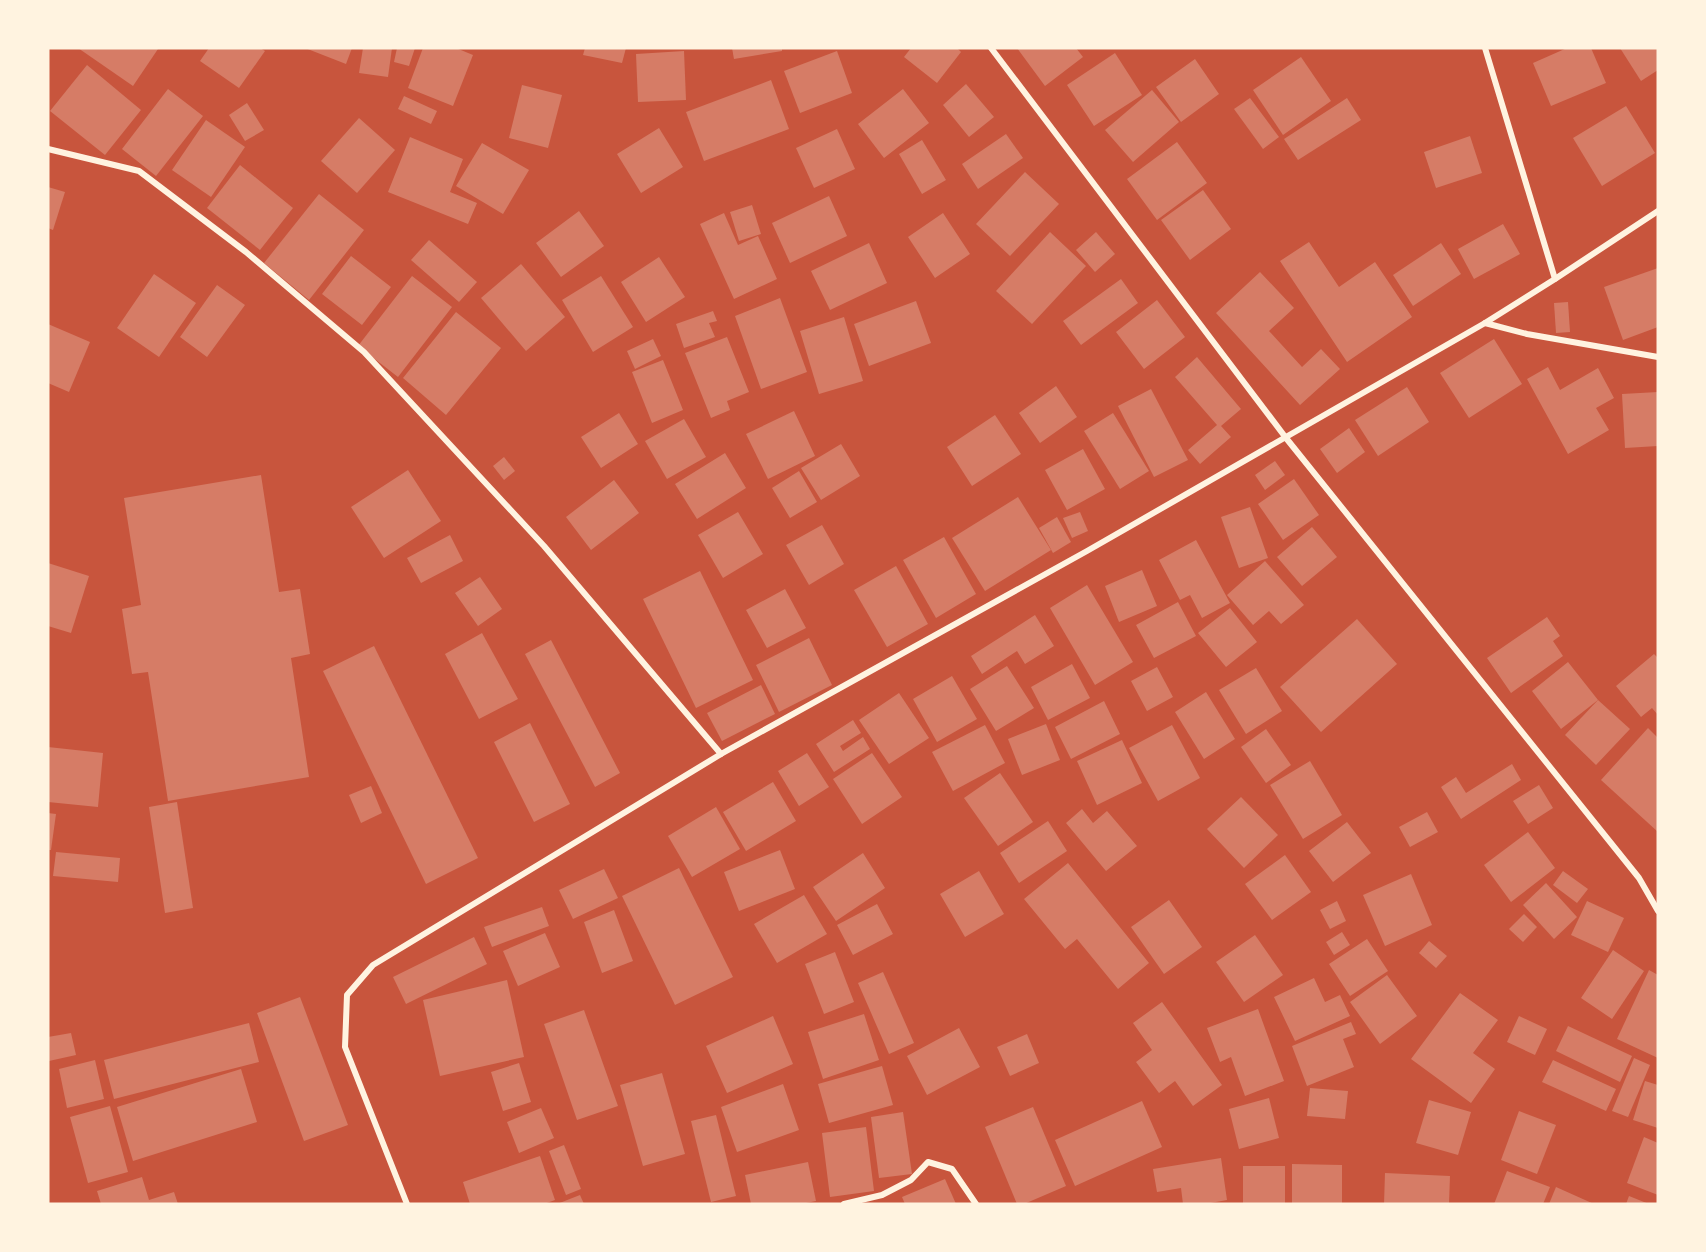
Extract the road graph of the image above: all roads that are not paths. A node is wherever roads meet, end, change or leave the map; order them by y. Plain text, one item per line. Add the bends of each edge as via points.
1 (991, 48) edge
2 (1485, 48) edge
3 (48, 149) edge
4 (1658, 211) edge
5 (1555, 279) junction
6 (1485, 323) junction
7 (1658, 357) edge
8 (1286, 438) junction
9 (721, 754) junction
10 (1658, 912) edge
11 (407, 1204) edge
12 (844, 1204) edge
13 (976, 1204) edge

1 - 8 street
2 - 5 street
3 - 9 street via 139,171 246,252 364,352 544,546
4 - 5 street
5 - 6 street
6 - 7 street
6 - 8 street
8 - 9 street
8 - 10 street via 1639,878
9 - 11 street via 374,965 347,995 345,1047
12 - 13 street via 882,1195 910,1180 928,1162 952,1169

